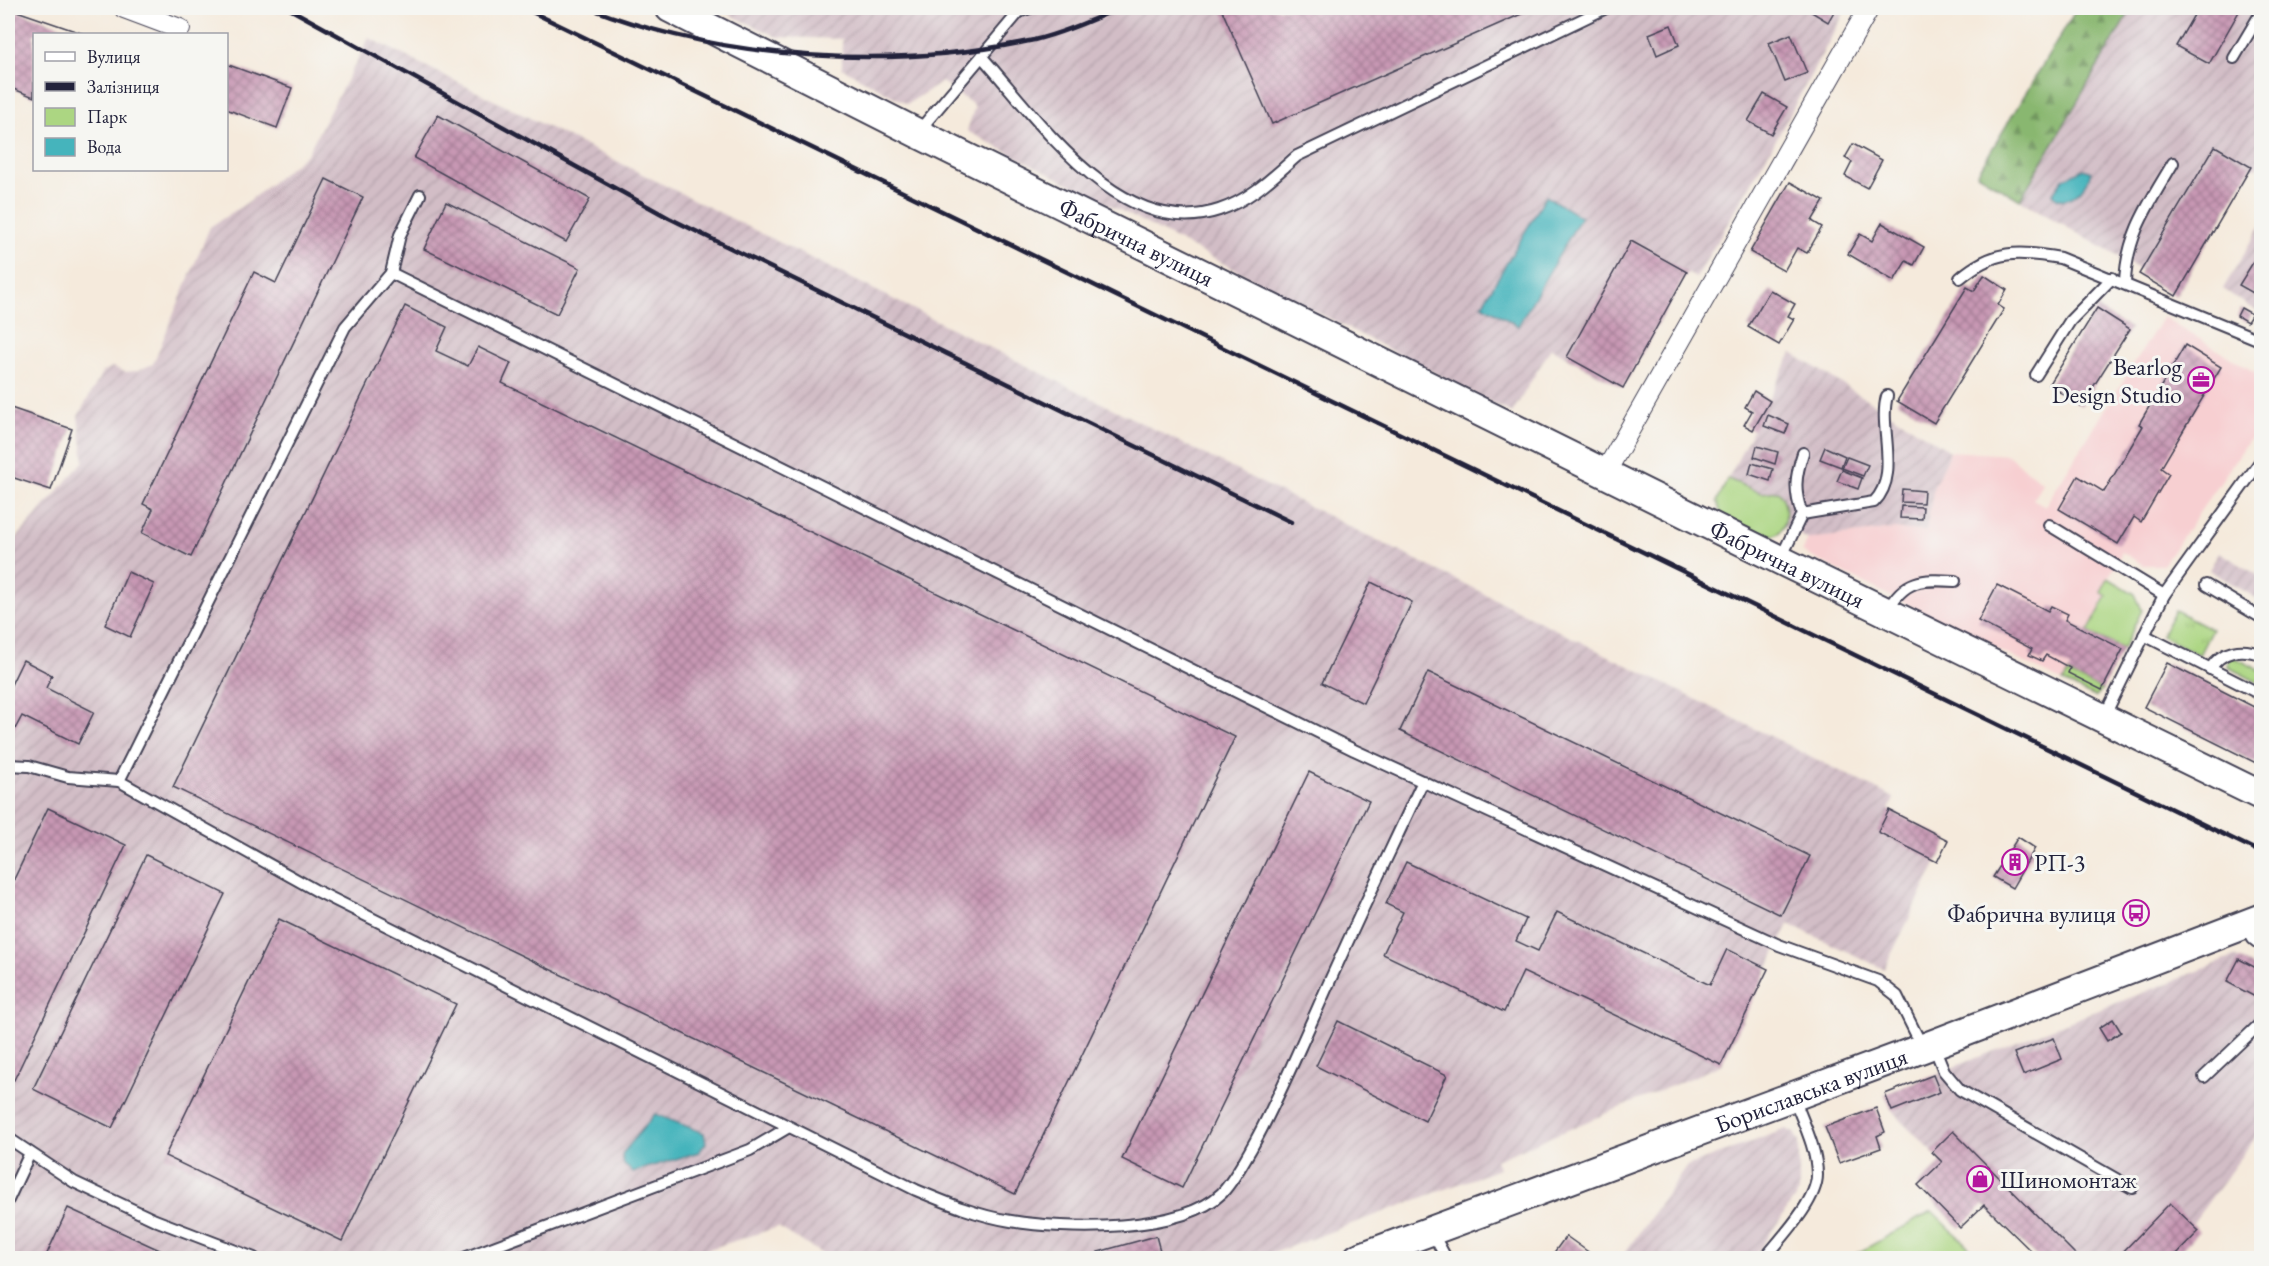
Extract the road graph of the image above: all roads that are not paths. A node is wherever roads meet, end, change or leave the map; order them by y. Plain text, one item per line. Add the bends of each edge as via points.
1 (124, 8) edge
2 (670, 8) edge
3 (1030, 8) edge
4 (1606, 8) edge
5 (1869, 8) edge
6 (2262, 11) edge
7 (180, 29) dead end
8 (982, 57) junction
9 (2234, 58) dead end
10 (917, 133) junction
11 (2173, 163) dead end
12 (420, 195) dead end
13 (391, 273) junction
14 (1960, 278) dead end
15 (2112, 278) junction
16 (2125, 284) junction
17 (2262, 341) edge
18 (2036, 375) dead end
19 (1887, 396) dead end
20 (1803, 453) dead end
21 (2262, 459) edge
22 (1605, 473) junction
23 (1802, 514) junction
24 (2049, 525) dead end
25 (1779, 560) junction
26 (1954, 581) dead end
27 (2206, 585) dead end
28 (2164, 595) junction
29 (1886, 613) junction
30 (2262, 618) edge
31 (2144, 635) junction
32 (2262, 655) edge
33 (2210, 669) junction
34 (2262, 695) edge
35 (2102, 720) junction
36 (8, 765) edge
37 (120, 781) junction
38 (1423, 781) junction
39 (2262, 796) edge
40 (2256, 929) edge
41 (2262, 1022) edge
42 (1928, 1046) junction
43 (2204, 1077) dead end
44 (1793, 1096) junction
45 (789, 1127) junction
46 (8, 1138) edge
47 (30, 1153) junction
48 (2132, 1188) dead end
49 (8, 1200) edge
50 (1431, 1231) junction
51 (254, 1258) edge
52 (464, 1258) edge
53 (1358, 1258) edge
54 (1446, 1258) edge
55 (1766, 1258) edge

1 - 7 street
2 - 10 street, Фабрична вулиця
3 - 8 lane via 1019,12
4 - 8 lane via 1297,156 1257,191 1238,201 1220,210 1188,217 1128,202 1087,170
5 - 22 street
6 - 9 lane
8 - 10 lane
10 - 22 street, Фабрична вулиця
11 - 16 lane via 2128,246
12 - 13 lane via 400,235
13 - 37 lane via 345,327
13 - 38 lane
14 - 15 lane via 1993,256 2026,252 2060,258
15 - 16 lane
15 - 18 lane via 2070,321
16 - 17 lane
19 - 23 lane via 1887,477 1882,494 1874,502
20 - 23 lane via 1795,477
21 - 28 lane
22 - 25 street, Фабрична вулиця
23 - 25 lane
24 - 28 lane
25 - 29 street, Фабрична вулиця
26 - 29 lane via 1912,583 1894,598
27 - 30 lane
28 - 31 lane
29 - 35 street, Фабрична вулиця
31 - 33 lane
31 - 35 lane
32 - 33 lane via 2236,650 2224,655
33 - 34 lane
35 - 39 street, Фабрична вулиця
36 - 37 lane via 29,766 68,777
37 - 45 lane via 317,891
38 - 42 lane via 1779,945 1878,981 1897,996
38 - 45 lane via 1270,1114 1240,1168 1222,1192 1205,1206 1163,1220 1130,1225 1048,1226 1009,1221 958,1208
40 - 42 street, Бориславська вулиця
41 - 43 lane
42 - 44 street, Бориславська вулиця
42 - 48 lane via 1960,1090
44 - 50 street, Бориславська вулиця
44 - 55 lane via 1814,1154 1817,1177 1796,1220
45 - 52 lane via 750,1150
46 - 47 lane
47 - 49 lane
47 - 51 lane via 74,1182 155,1220
50 - 53 street, Бориславська вулиця
50 - 54 lane

